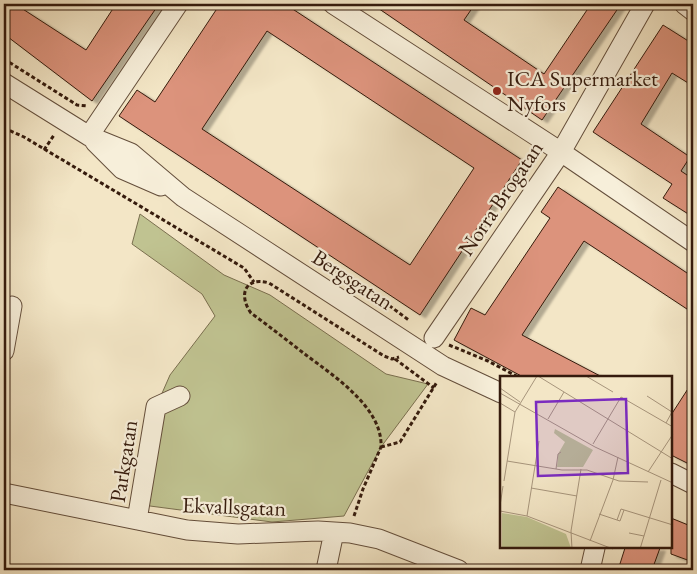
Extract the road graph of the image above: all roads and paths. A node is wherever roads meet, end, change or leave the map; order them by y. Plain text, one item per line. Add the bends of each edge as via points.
1 (178, 4) edge
2 (333, 4) edge
3 (645, 4) edge
4 (684, 4) edge
5 (693, 11) edge
6 (4, 59) edge
7 (4, 83) edge
8 (110, 104) junction
9 (4, 128) edge
10 (89, 136) junction
11 (560, 152) junction
12 (693, 242) edge
13 (322, 264) dead end
14 (254, 282) junction
15 (12, 306) dead end
16 (434, 338) junction
17 (4, 351) edge
18 (406, 352) dead end
19 (395, 359) junction
20 (516, 376) edge
21 (500, 393) edge
22 (180, 396) dead end
23 (381, 447) junction
24 (672, 474) edge
25 (693, 484) edge
26 (4, 493) edge
27 (138, 520) junction
28 (342, 533) junction
29 (595, 549) edge
30 (326, 570) edge
31 (459, 570) edge
32 (590, 570) edge

1 - 8 street
2 - 11 street
3 - 11 street, Norra Brogatan
4 - 5 street
6 - 8 path via 77,105 96,107 103,100
7 - 10 street, Bergsgatan
8 - 10 street
9 - 14 path via 244,268
10 - 21 street, Bergsgatan via 122,168 183,197 443,366
11 - 12 street
11 - 16 street, Norra Brogatan
13 - 16 path via 352,278
14 - 19 path via 269,283 384,356
14 - 23 path via 246,289 244,299 251,313 348,388 375,421
15 - 17 street
16 - 20 path
18 - 19 path
19 - 23 path via 434,388 400,442
22 - 27 street, Parkgatan via 156,407
23 - 28 path
24 - 25 street
26 - 27 street, Ekvallsgatan
27 - 28 street, Ekvallsgatan via 211,533
28 - 30 street
28 - 31 street, Ekvallsgatan via 379,539
29 - 32 street

